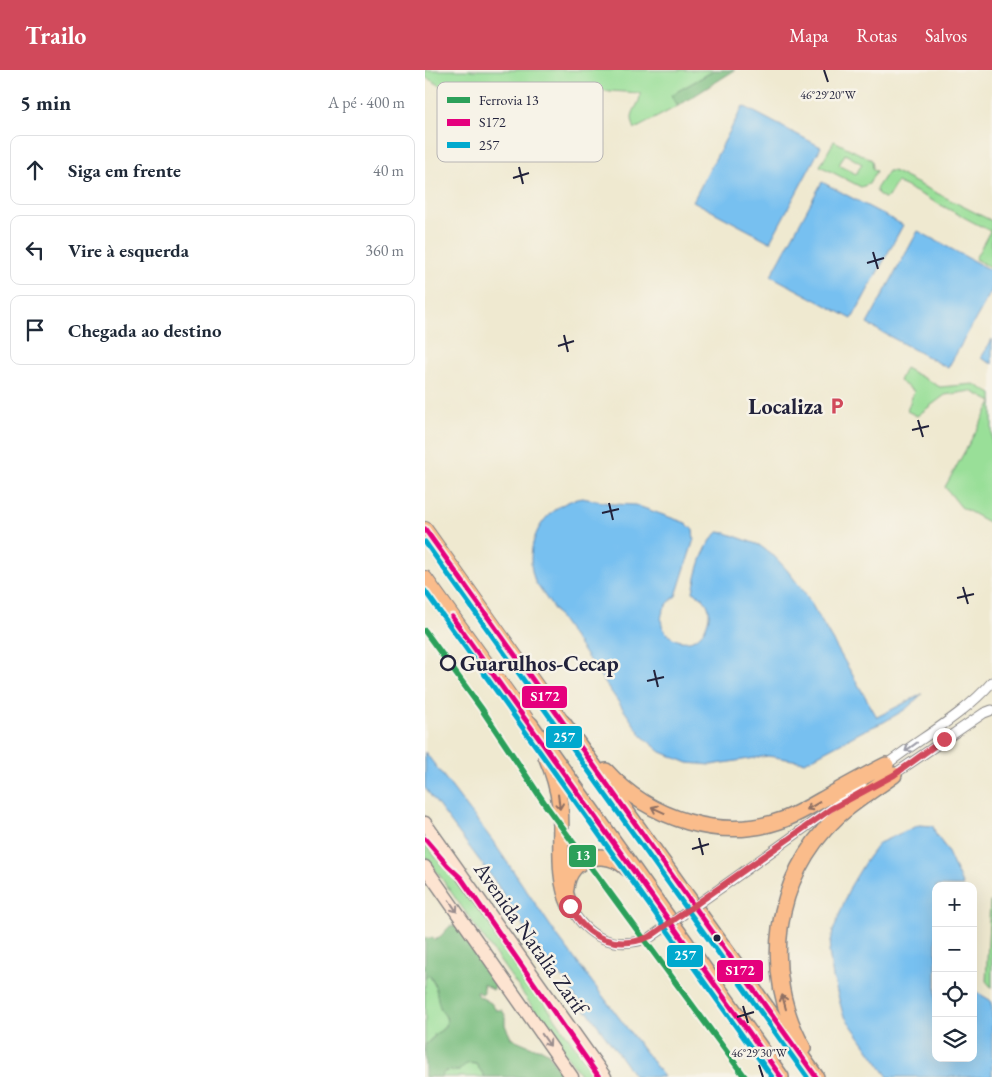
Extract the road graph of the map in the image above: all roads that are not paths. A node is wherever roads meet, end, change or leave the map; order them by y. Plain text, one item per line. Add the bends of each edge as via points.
1 (425, 529) edge
2 (425, 578) edge
3 (992, 682) edge
4 (992, 710) edge
5 (563, 722) junction
6 (530, 724) junction
7 (890, 770) junction
8 (831, 809) junction
9 (425, 823) edge
10 (425, 867) edge
11 (650, 892) junction
12 (570, 906) junction
13 (572, 1077) edge
14 (605, 1077) edge
15 (781, 1077) edge
16 (816, 1077) edge
17 (820, 1077) edge

1 - 5 main road
2 - 6 main road
3 -> 7 street
4 - 7 street
7 -> 5 highway via 832,794 783,820 727,828 700,825 673,817 629,793
5 - 16 highway
6 - 11 highway
6 -> 12 highway via 546,755 557,788 563,884
7 - 8 street
7 - 8 street
17 -> 7 highway via 788,1016 780,986 779,924 799,866 816,840
8 - 12 street, bridge via 651,936 633,942 604,939 580,922
9 - 14 main road, Avenida Natalia Zarif
10 -> 13 main road, Avenida Natalia Zarif
11 - 12 highway via 619,861 595,857 579,863 570,875 566,891
11 - 15 highway

